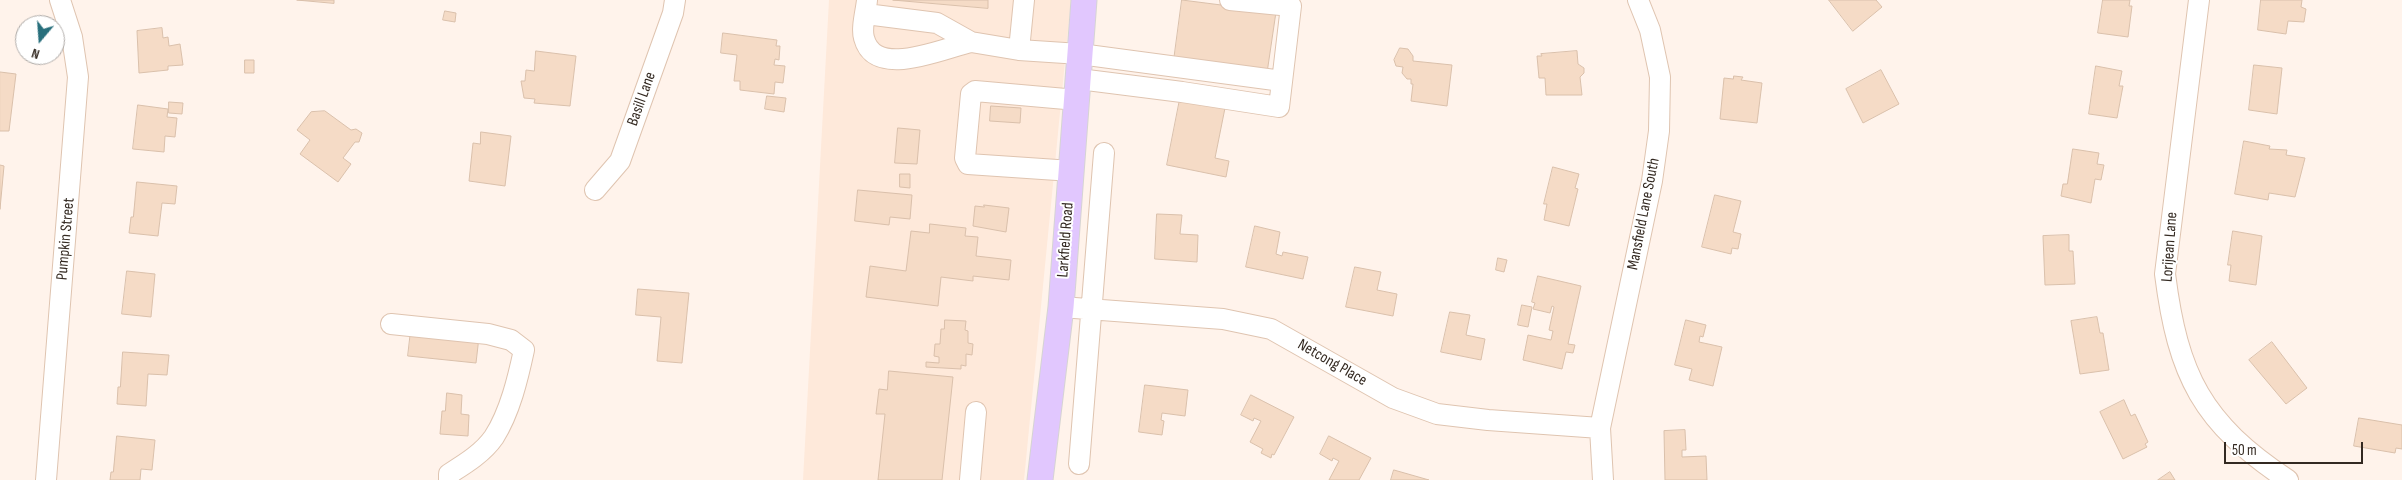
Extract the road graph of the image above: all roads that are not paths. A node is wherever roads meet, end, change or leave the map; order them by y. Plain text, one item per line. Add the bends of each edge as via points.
1 (60, 0) edge
2 (675, 0) edge
3 (1024, 0) edge
4 (1084, 0) edge
5 (1230, 0) edge
6 (1638, 0) edge
7 (2199, 0) edge
8 (866, 7) edge
9 (971, 42) junction
10 (1019, 50) junction
11 (1080, 54) junction
12 (1282, 81) junction
13 (1078, 90) junction
14 (1104, 153) dead end
15 (1072, 171) junction
16 (595, 190) dead end
17 (1062, 307) junction
18 (1091, 309) junction
19 (391, 324) dead end
20 (976, 412) dead end
21 (1600, 428) junction
22 (1079, 464) dead end
23 (449, 477) edge
24 (46, 480) edge
25 (970, 480) edge
26 (1040, 480) edge
27 (1603, 480) edge
28 (2288, 480) edge

1 - 24 street, Pumpkin Street via 72,37 78,77
2 - 16 street, Basill Lane via 620,162
3 - 10 street
4 - 11 main road, Larkfield Road
5 - 12 street via 1291,6
6 - 21 street, Mansfield Lane South via 1650,30 1660,77 1659,132 1652,181
7 - 28 street, Lorijean Lane via 2165,274 2170,316 2181,358 2201,399 2226,432 2256,459
8 - 9 street via 937,23
8 - 9 street via 863,37 869,51 888,60 904,60
9 - 10 street
10 - 11 street
11 - 12 street
11 - 13 main road, Larkfield Road
12 - 13 street via 1279,107 1182,92
13 - 15 main road, Larkfield Road
13 - 15 street via 975,91 970,94 965,158 968,164
14 - 18 street
15 - 17 main road, Larkfield Road
17 - 18 street, Netcong Place
17 - 26 main road, Larkfield Road
18 - 21 street, Netcong Place via 1223,320 1271,329 1393,398 1437,414
18 - 22 street
19 - 23 street via 488,334 511,340 524,350 517,384 493,438 472,460
20 - 25 street
21 - 27 street, Mansfield Lane South

